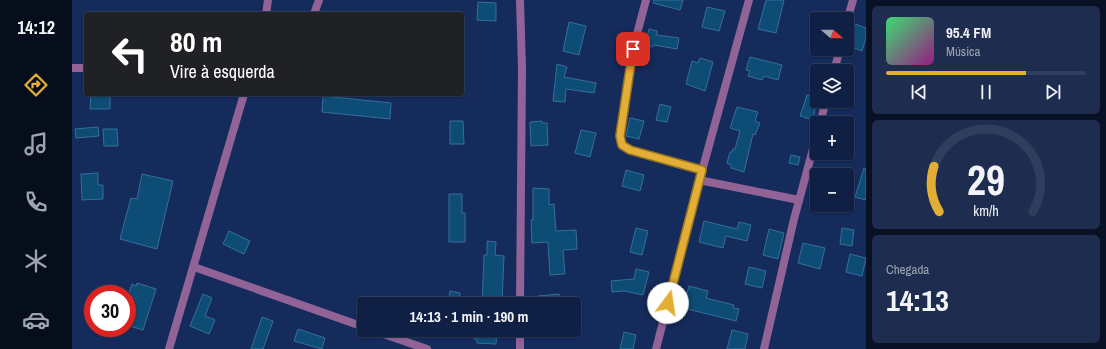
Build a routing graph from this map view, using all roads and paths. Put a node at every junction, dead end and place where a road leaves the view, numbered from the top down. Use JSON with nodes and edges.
{"nodes":[{"id":1,"x":268,"y":0,"type":"edge"},
{"id":2,"x":319,"y":0,"type":"edge"},
{"id":3,"x":520,"y":0,"type":"edge"},
{"id":4,"x":646,"y":0,"type":"edge"},
{"id":5,"x":749,"y":0,"type":"edge"},
{"id":6,"x":853,"y":0,"type":"edge"},
{"id":7,"x":266,"y":12,"type":"edge"},
{"id":8,"x":315,"y":12,"type":"edge"},
{"id":9,"x":850,"y":12,"type":"edge"},
{"id":10,"x":72,"y":68,"type":"edge"},
{"id":11,"x":84,"y":68,"type":"edge"},
{"id":12,"x":243,"y":96,"type":"edge"},
{"id":13,"x":810,"y":160,"type":"edge"},
{"id":14,"x":702,"y":170,"type":"junction"},
{"id":15,"x":699,"y":180,"type":"junction"},
{"id":16,"x":799,"y":200,"type":"junction"},
{"id":17,"x":194,"y":267,"type":"junction"},
{"id":18,"x":520,"y":297,"type":"edge"},
{"id":19,"x":357,"y":325,"type":"edge"},
{"id":20,"x":392,"y":337,"type":"edge"},
{"id":21,"x":520,"y":337,"type":"edge"},
{"id":22,"x":169,"y":349,"type":"edge"},
{"id":23,"x":427,"y":349,"type":"edge"},
{"id":24,"x":520,"y":349,"type":"edge"},
{"id":25,"x":656,"y":349,"type":"edge"},
{"id":26,"x":764,"y":349,"type":"edge"}],
"edges":[{"from":1,"to":7,"type":"street"},
{"from":2,"to":8,"type":"street"},
{"from":3,"to":18,"type":"street"},
{"from":4,"to":14,"type":"street"},
{"from":5,"to":14,"type":"street"},
{"from":6,"to":9,"type":"street"},
{"from":10,"to":11,"type":"street"},
{"from":12,"to":17,"type":"street"},
{"from":13,"to":16,"type":"street"},
{"from":14,"to":15,"type":"street"},
{"from":15,"to":16,"type":"street"},
{"from":15,"to":25,"type":"street"},
{"from":16,"to":26,"type":"street"},
{"from":17,"to":19,"type":"street"},
{"from":17,"to":22,"type":"street"},
{"from":20,"to":23,"type":"street"},
{"from":21,"to":24,"type":"street"}]}
